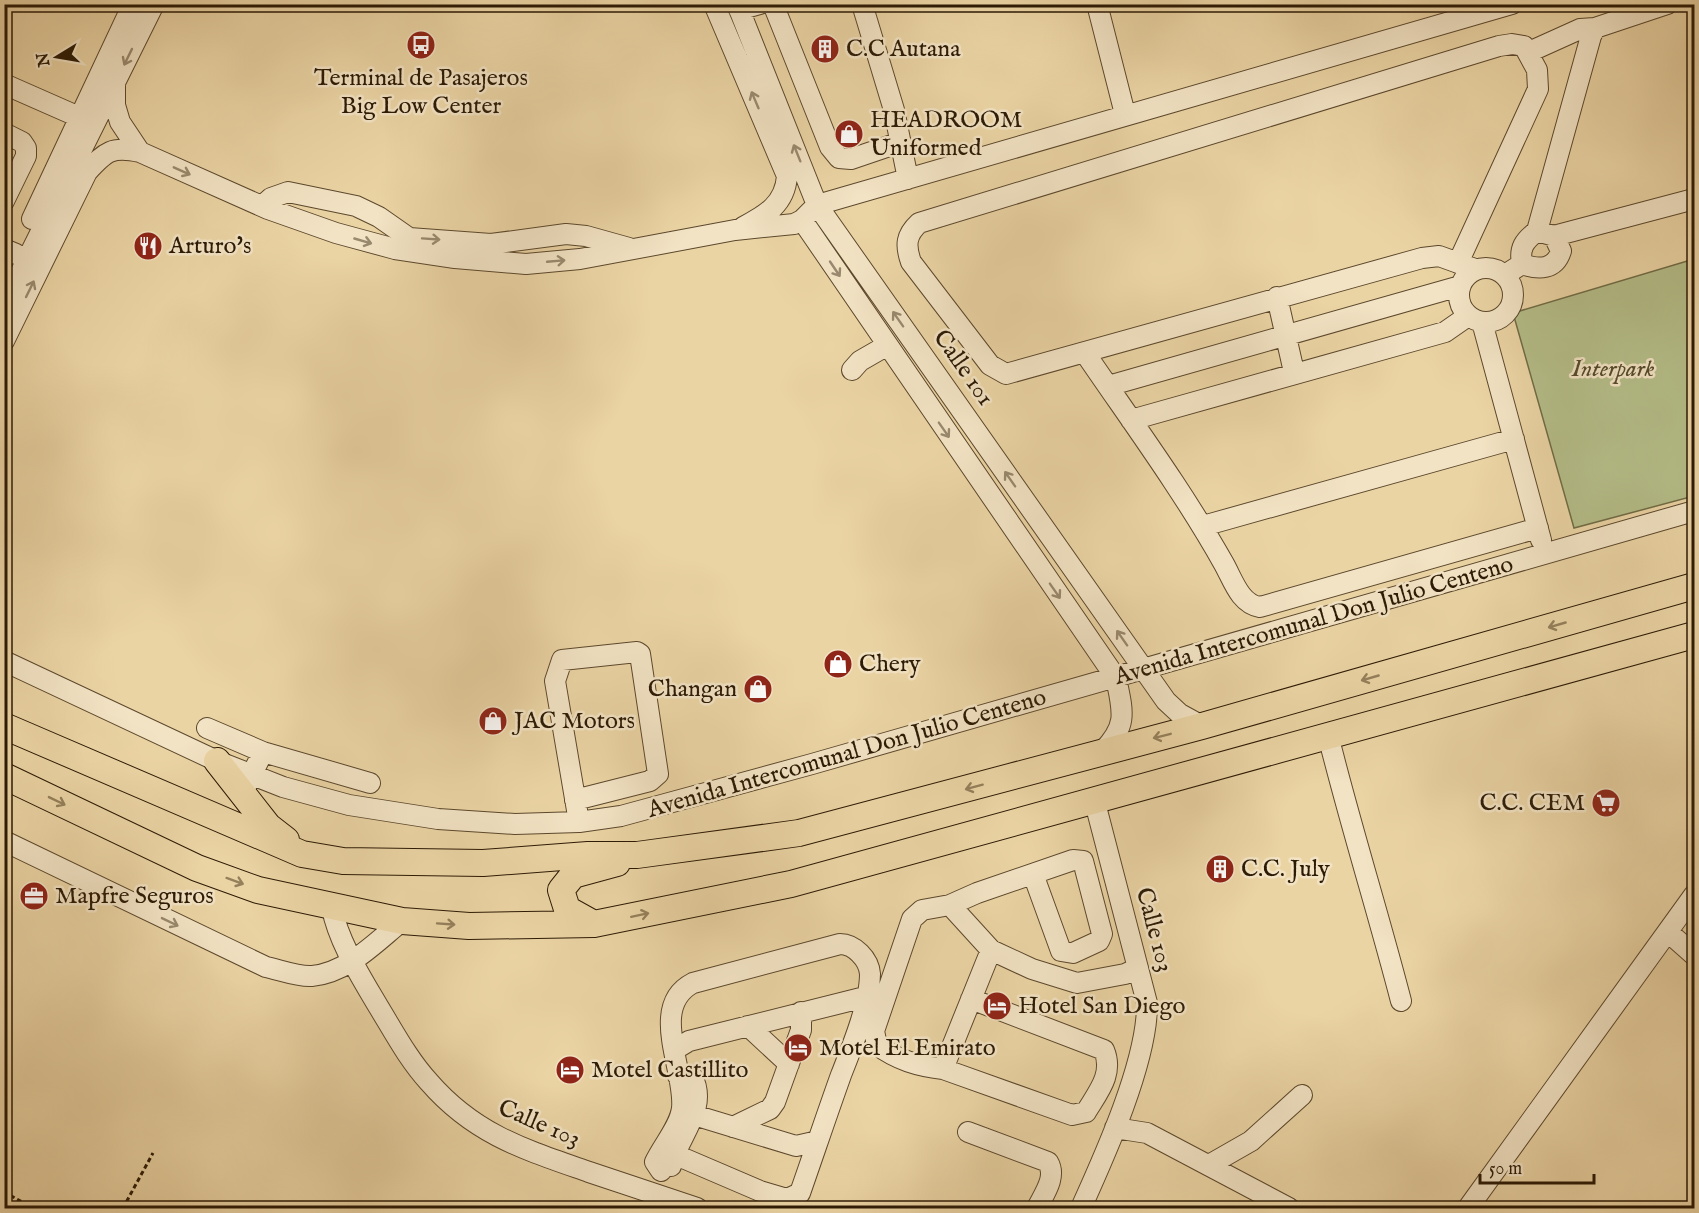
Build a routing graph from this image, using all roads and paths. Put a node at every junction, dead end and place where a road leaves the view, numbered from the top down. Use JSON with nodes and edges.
{"nodes":[{"id":1,"x":134,"y":4,"type":"edge"},
{"id":2,"x":154,"y":4,"type":"edge"},
{"id":3,"x":714,"y":4,"type":"edge"},
{"id":4,"x":760,"y":4,"type":"edge"},
{"id":5,"x":773,"y":4,"type":"edge"},
{"id":6,"x":862,"y":4,"type":"edge"},
{"id":7,"x":1097,"y":4,"type":"edge"},
{"id":8,"x":1512,"y":4,"type":"edge"},
{"id":9,"x":1667,"y":4,"type":"edge"},
{"id":10,"x":738,"y":7,"type":"edge"},
{"id":11,"x":1595,"y":28,"type":"junction"},
{"id":12,"x":1529,"y":52,"type":"junction"},
{"id":13,"x":115,"y":83,"type":"junction"},
{"id":14,"x":4,"y":84,"type":"edge"},
{"id":15,"x":1125,"y":114,"type":"junction"},
{"id":16,"x":79,"y":117,"type":"junction"},
{"id":17,"x":4,"y":133,"type":"edge"},
{"id":18,"x":901,"y":142,"type":"junction"},
{"id":19,"x":140,"y":152,"type":"junction"},
{"id":20,"x":908,"y":178,"type":"junction"},
{"id":21,"x":1695,"y":199,"type":"edge"},
{"id":22,"x":4,"y":201,"type":"edge"},
{"id":23,"x":817,"y":205,"type":"junction"},
{"id":24,"x":262,"y":206,"type":"junction"},
{"id":25,"x":802,"y":220,"type":"junction"},
{"id":26,"x":735,"y":230,"type":"junction"},
{"id":27,"x":1546,"y":233,"type":"junction"},
{"id":28,"x":632,"y":249,"type":"junction"},
{"id":29,"x":10,"y":251,"type":"edge"},
{"id":30,"x":1522,"y":264,"type":"junction"},
{"id":31,"x":1466,"y":266,"type":"junction"},
{"id":32,"x":1504,"y":275,"type":"junction"},
{"id":33,"x":4,"y":277,"type":"edge"},
{"id":34,"x":1460,"y":286,"type":"junction"},
{"id":35,"x":1277,"y":297,"type":"junction"},
{"id":36,"x":4,"y":306,"type":"edge"},
{"id":37,"x":1475,"y":319,"type":"junction"},
{"id":38,"x":1286,"y":335,"type":"junction"},
{"id":39,"x":4,"y":341,"type":"edge"},
{"id":40,"x":886,"y":346,"type":"junction"},
{"id":41,"x":1085,"y":353,"type":"junction"},
{"id":42,"x":852,"y":370,"type":"dead end"},
{"id":43,"x":1294,"y":372,"type":"junction"},
{"id":44,"x":1108,"y":386,"type":"junction"},
{"id":45,"x":1131,"y":420,"type":"junction"},
{"id":46,"x":1514,"y":439,"type":"junction"},
{"id":47,"x":1695,"y":511,"type":"edge"},
{"id":48,"x":1203,"y":526,"type":"junction"},
{"id":49,"x":1538,"y":528,"type":"junction"},
{"id":50,"x":1545,"y":554,"type":"junction"},
{"id":51,"x":1695,"y":586,"type":"edge"},
{"id":52,"x":1695,"y":601,"type":"edge"},
{"id":53,"x":1602,"y":612,"type":"junction"},
{"id":54,"x":1695,"y":635,"type":"edge"},
{"id":55,"x":4,"y":661,"type":"edge"},
{"id":56,"x":1144,"y":670,"type":"junction"},
{"id":57,"x":1116,"y":678,"type":"junction"},
{"id":58,"x":4,"y":726,"type":"edge"},
{"id":59,"x":1202,"y":726,"type":"junction"},
{"id":60,"x":207,"y":728,"type":"dead end"},
{"id":61,"x":1328,"y":735,"type":"junction"},
{"id":62,"x":1103,"y":751,"type":"junction"},
{"id":63,"x":263,"y":752,"type":"junction"},
{"id":64,"x":218,"y":761,"type":"joint"},
{"id":65,"x":4,"y":776,"type":"edge"},
{"id":66,"x":370,"y":783,"type":"dead end"},
{"id":67,"x":247,"y":785,"type":"junction"},
{"id":68,"x":1094,"y":799,"type":"junction"},
{"id":69,"x":575,"y":800,"type":"junction"},
{"id":70,"x":579,"y":822,"type":"junction"},
{"id":71,"x":4,"y":841,"type":"edge"},
{"id":72,"x":302,"y":854,"type":"junction"},
{"id":73,"x":637,"y":855,"type":"junction"},
{"id":74,"x":1033,"y":874,"type":"junction"},
{"id":75,"x":1695,"y":895,"type":"edge"},
{"id":76,"x":950,"y":905,"type":"junction"},
{"id":77,"x":332,"y":908,"type":"junction"},
{"id":78,"x":402,"y":921,"type":"junction"},
{"id":79,"x":594,"y":924,"type":"junction"},
{"id":80,"x":1668,"y":932,"type":"junction"},
{"id":81,"x":990,"y":950,"type":"junction"},
{"id":82,"x":1695,"y":955,"type":"edge"},
{"id":83,"x":353,"y":959,"type":"junction"},
{"id":84,"x":1138,"y":968,"type":"junction"},
{"id":85,"x":865,"y":997,"type":"junction"},
{"id":86,"x":971,"y":999,"type":"junction"},
{"id":87,"x":1401,"y":1002,"type":"dead end"},
{"id":88,"x":801,"y":1012,"type":"junction"},
{"id":89,"x":748,"y":1026,"type":"junction"},
{"id":90,"x":674,"y":1050,"type":"junction"},
{"id":91,"x":789,"y":1064,"type":"junction"},
{"id":92,"x":943,"y":1069,"type":"junction"},
{"id":93,"x":678,"y":1076,"type":"junction"},
{"id":94,"x":1302,"y":1095,"type":"dead end"},
{"id":95,"x":694,"y":1115,"type":"junction"},
{"id":96,"x":733,"y":1127,"type":"junction"},
{"id":97,"x":1115,"y":1128,"type":"junction"},
{"id":98,"x":968,"y":1132,"type":"dead end"},
{"id":99,"x":818,"y":1141,"type":"junction"},
{"id":100,"x":153,"y":1153,"type":"dead end"},
{"id":101,"x":676,"y":1155,"type":"junction"},
{"id":102,"x":1209,"y":1165,"type":"junction"},
{"id":103,"x":4,"y":1192,"type":"edge"},
{"id":104,"x":33,"y":1209,"type":"edge"},
{"id":105,"x":123,"y":1209,"type":"edge"},
{"id":106,"x":697,"y":1209,"type":"edge"},
{"id":107,"x":1036,"y":1209,"type":"edge"},
{"id":108,"x":1081,"y":1209,"type":"edge"},
{"id":109,"x":1289,"y":1209,"type":"edge"},
{"id":110,"x":1468,"y":1209,"type":"edge"}],
"edges":[{"from":1,"to":16,"type":"street"},
{"from":2,"to":13,"type":"street","one_way":true},
{"from":26,"to":3,"type":"street","one_way":true},
{"from":4,"to":10,"type":"street"},
{"from":5,"to":18,"type":"street"},
{"from":6,"to":18,"type":"street"},
{"from":7,"to":15,"type":"street"},
{"from":8,"to":15,"type":"street"},
{"from":9,"to":11,"type":"street"},
{"from":23,"to":10,"type":"street","name":"Calle 101","one_way":true},
{"from":11,"to":12,"type":"street"},
{"from":11,"to":27,"type":"street"},
{"from":12,"to":31,"type":"street"},
{"from":12,"to":41,"type":"street"},
{"from":13,"to":19,"type":"street"},
{"from":13,"to":36,"type":"street"},
{"from":14,"to":16,"type":"street"},
{"from":15,"to":20,"type":"street"},
{"from":16,"to":29,"type":"street"},
{"from":17,"to":22,"type":"street"},
{"from":18,"to":20,"type":"street"},
{"from":19,"to":24,"type":"street","one_way":true},
{"from":39,"to":19,"type":"street","one_way":true},
{"from":20,"to":23,"type":"street"},
{"from":21,"to":27,"type":"street"},
{"from":23,"to":25,"type":"street"},
{"from":56,"to":23,"type":"street","name":"Calle 101","one_way":true},
{"from":24,"to":28,"type":"street","one_way":true},
{"from":24,"to":28,"type":"street","one_way":true},
{"from":25,"to":26,"type":"street"},
{"from":25,"to":40,"type":"street","one_way":true},
{"from":26,"to":28,"type":"street"},
{"from":27,"to":30,"type":"street"},
{"from":27,"to":30,"type":"street"},
{"from":29,"to":33,"type":"street"},
{"from":30,"to":32,"type":"street"},
{"from":31,"to":32,"type":"street"},
{"from":31,"to":34,"type":"street"},
{"from":31,"to":35,"type":"street"},
{"from":32,"to":37,"type":"street"},
{"from":34,"to":37,"type":"street"},
{"from":34,"to":38,"type":"street"},
{"from":35,"to":38,"type":"street"},
{"from":35,"to":41,"type":"street"},
{"from":37,"to":43,"type":"street"},
{"from":37,"to":46,"type":"street"},
{"from":38,"to":43,"type":"street"},
{"from":38,"to":44,"type":"street"},
{"from":40,"to":42,"type":"street"},
{"from":40,"to":57,"type":"street","one_way":true},
{"from":41,"to":44,"type":"street"},
{"from":43,"to":45,"type":"street"},
{"from":44,"to":45,"type":"street"},
{"from":45,"to":48,"type":"street"},
{"from":46,"to":48,"type":"street"},
{"from":46,"to":49,"type":"street"},
{"from":47,"to":50,"type":"street","name":"Avenida Intercomunal Don Julio Centeno"},
{"from":48,"to":49,"type":"street"},
{"from":49,"to":50,"type":"street"},
{"from":50,"to":56,"type":"street","name":"Avenida Intercomunal Don Julio Centeno"},
{"from":51,"to":53,"type":"main road","name":"Avenida Intercomunal Don Julio Centeno"},
{"from":52,"to":53,"type":"main road"},
{"from":53,"to":59,"type":"main road","name":"Avenida Intercomunal Don Julio Centeno","one_way":true},
{"from":54,"to":61,"type":"main road"},
{"from":55,"to":64,"type":"street"},
{"from":56,"to":57,"type":"street","name":"Avenida Intercomunal Don Julio Centeno"},
{"from":56,"to":59,"type":"street","name":"Calle 101"},
{"from":57,"to":62,"type":"street"},
{"from":57,"to":70,"type":"street","name":"Avenida Intercomunal Don Julio Centeno"},
{"from":58,"to":72,"type":"main road","name":"Avenida Intercomunal Don Julio Centeno"},
{"from":59,"to":62,"type":"main road","name":"Avenida Intercomunal Don Julio Centeno","one_way":true},
{"from":60,"to":63,"type":"street"},
{"from":61,"to":68,"type":"main road"},
{"from":61,"to":87,"type":"street"},
{"from":62,"to":73,"type":"main road","name":"Avenida Intercomunal Don Julio Centeno","one_way":true},
{"from":63,"to":66,"type":"street"},
{"from":63,"to":67,"type":"street"},
{"from":64,"to":67,"type":"main road"},
{"from":65,"to":77,"type":"main road","one_way":true},
{"from":67,"to":70,"type":"street","name":"Avenida Intercomunal Don Julio Centeno"},
{"from":67,"to":72,"type":"main road"},
{"from":79,"to":68,"type":"main road","one_way":true},
{"from":68,"to":84,"type":"street","name":"Calle 103"},
{"from":69,"to":69,"type":"street"},
{"from":69,"to":70,"type":"street"},
{"from":71,"to":83,"type":"street","one_way":true},
{"from":72,"to":73,"type":"main road","name":"Avenida Intercomunal Don Julio Centeno"},
{"from":73,"to":79,"type":"main road"},
{"from":74,"to":74,"type":"street"},
{"from":74,"to":76,"type":"street"},
{"from":75,"to":80,"type":"street"},
{"from":76,"to":81,"type":"street"},
{"from":76,"to":92,"type":"street"},
{"from":77,"to":78,"type":"main road"},
{"from":77,"to":83,"type":"street","name":"Calle 103"},
{"from":78,"to":79,"type":"main road","one_way":true},
{"from":78,"to":83,"type":"street"},
{"from":80,"to":82,"type":"street"},
{"from":80,"to":110,"type":"street"},
{"from":81,"to":84,"type":"street"},
{"from":81,"to":86,"type":"street"},
{"from":83,"to":106,"type":"street","name":"Calle 103"},
{"from":84,"to":97,"type":"street","name":"Calle 103"},
{"from":85,"to":88,"type":"street"},
{"from":85,"to":90,"type":"street"},
{"from":85,"to":99,"type":"street"},
{"from":86,"to":92,"type":"street"},
{"from":86,"to":92,"type":"street"},
{"from":88,"to":89,"type":"street"},
{"from":88,"to":91,"type":"street"},
{"from":89,"to":90,"type":"street"},
{"from":89,"to":91,"type":"street"},
{"from":90,"to":93,"type":"street"},
{"from":91,"to":96,"type":"street"},
{"from":93,"to":95,"type":"street"},
{"from":93,"to":101,"type":"street"},
{"from":94,"to":102,"type":"street"},
{"from":95,"to":96,"type":"street"},
{"from":95,"to":101,"type":"street"},
{"from":96,"to":99,"type":"street"},
{"from":97,"to":102,"type":"street"},
{"from":97,"to":108,"type":"street","name":"Calle 103"},
{"from":98,"to":107,"type":"street"},
{"from":99,"to":101,"type":"street"},
{"from":100,"to":105,"type":"path"},
{"from":102,"to":109,"type":"street"},
{"from":103,"to":104,"type":"path"}]}
